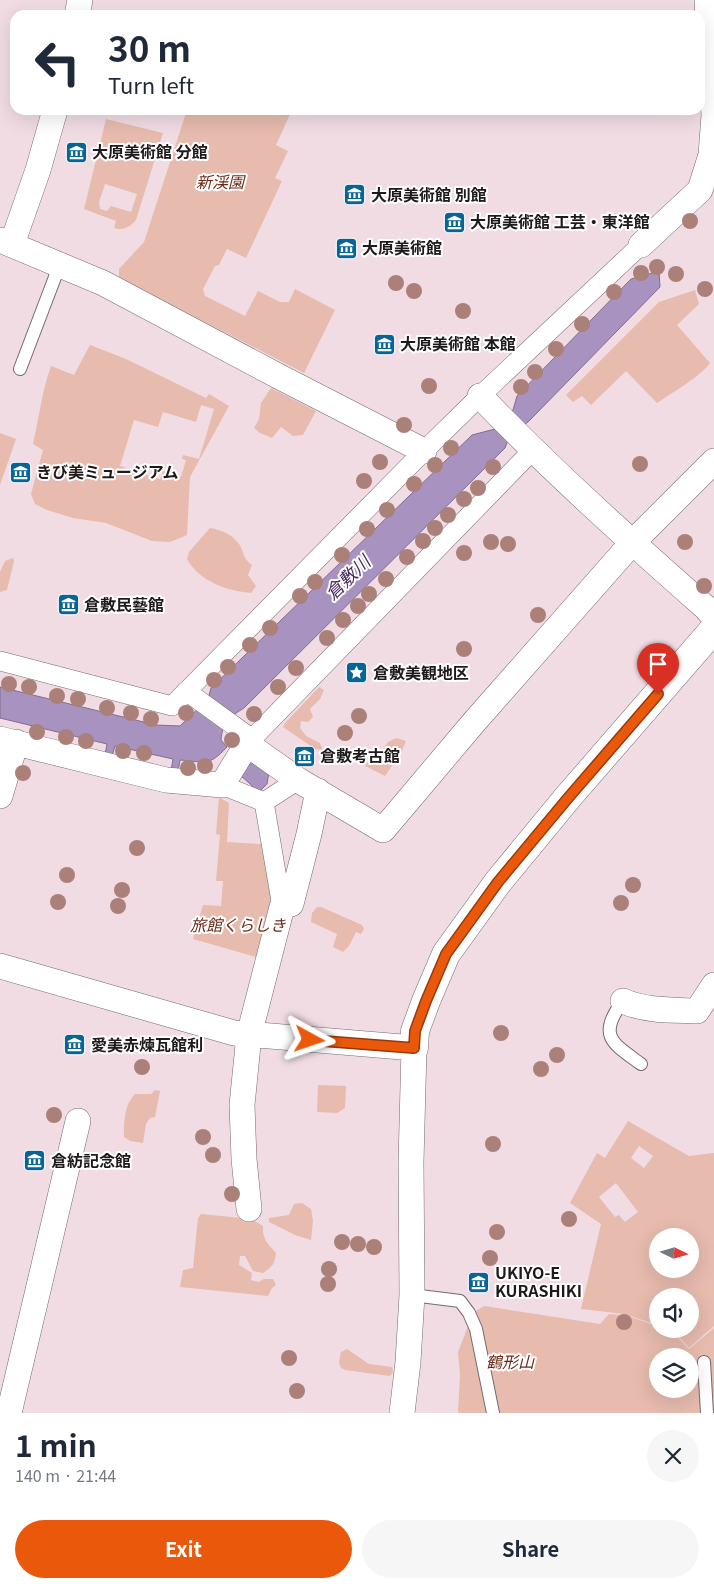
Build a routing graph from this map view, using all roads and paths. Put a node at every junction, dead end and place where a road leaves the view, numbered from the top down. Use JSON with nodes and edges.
{"nodes":[{"id":1,"x":707,"y":0,"type":"edge"},
{"id":2,"x":54,"y":115,"type":"edge"},
{"id":3,"x":6,"y":242,"type":"edge"},
{"id":4,"x":641,"y":245,"type":"joint"},
{"id":5,"x":60,"y":264,"type":"junction"},
{"id":6,"x":20,"y":369,"type":"dead end"},
{"id":7,"x":486,"y":402,"type":"junction"},
{"id":8,"x":529,"y":446,"type":"junction"},
{"id":9,"x":424,"y":451,"type":"junction"},
{"id":10,"x":714,"y":461,"type":"edge"},
{"id":11,"x":632,"y":542,"type":"junction"},
{"id":12,"x":714,"y":617,"type":"edge"},
{"id":13,"x":714,"y":629,"type":"edge"},
{"id":14,"x":0,"y":661,"type":"edge"},
{"id":15,"x":191,"y":695,"type":"junction"},
{"id":16,"x":244,"y":736,"type":"junction"},
{"id":17,"x":8,"y":740,"type":"edge"},
{"id":18,"x":308,"y":785,"type":"junction"},
{"id":19,"x":222,"y":786,"type":"junction"},
{"id":20,"x":0,"y":796,"type":"edge"},
{"id":21,"x":264,"y":802,"type":"junction"},
{"id":22,"x":282,"y":908,"type":"junction"},
{"id":23,"x":0,"y":966,"type":"edge"},
{"id":24,"x":714,"y":985,"type":"edge"},
{"id":25,"x":623,"y":1001,"type":"joint"},
{"id":26,"x":705,"y":1009,"type":"edge"},
{"id":27,"x":249,"y":1035,"type":"junction"},
{"id":28,"x":414,"y":1048,"type":"junction"},
{"id":29,"x":641,"y":1064,"type":"dead end"},
{"id":30,"x":78,"y":1121,"type":"dead end"},
{"id":31,"x":249,"y":1209,"type":"dead end"},
{"id":32,"x":412,"y":1296,"type":"junction"},
{"id":33,"x":704,"y":1362,"type":"dead end"},
{"id":34,"x":9,"y":1413,"type":"edge"},
{"id":35,"x":402,"y":1413,"type":"edge"},
{"id":36,"x":493,"y":1413,"type":"edge"},
{"id":37,"x":707,"y":1413,"type":"edge"}],
"edges":[{"from":1,"to":4,"type":"street"},
{"from":2,"to":3,"type":"street"},
{"from":3,"to":5,"type":"street"},
{"from":4,"to":7,"type":"street"},
{"from":5,"to":6,"type":"lane"},
{"from":5,"to":9,"type":"street"},
{"from":7,"to":8,"type":"street"},
{"from":7,"to":9,"type":"street"},
{"from":8,"to":11,"type":"street"},
{"from":8,"to":16,"type":"street"},
{"from":9,"to":15,"type":"street"},
{"from":10,"to":11,"type":"street"},
{"from":11,"to":12,"type":"street"},
{"from":11,"to":18,"type":"street"},
{"from":13,"to":28,"type":"street"},
{"from":14,"to":15,"type":"street"},
{"from":15,"to":16,"type":"street"},
{"from":16,"to":18,"type":"street"},
{"from":16,"to":19,"type":"street"},
{"from":17,"to":19,"type":"street"},
{"from":17,"to":20,"type":"street"},
{"from":18,"to":21,"type":"street"},
{"from":18,"to":22,"type":"street"},
{"from":19,"to":21,"type":"street"},
{"from":21,"to":22,"type":"street"},
{"from":22,"to":27,"type":"street"},
{"from":23,"to":27,"type":"street"},
{"from":24,"to":26,"type":"street"},
{"from":25,"to":26,"type":"street"},
{"from":25,"to":29,"type":"lane"},
{"from":27,"to":28,"type":"street"},
{"from":27,"to":31,"type":"street"},
{"from":28,"to":32,"type":"street"},
{"from":30,"to":34,"type":"street"},
{"from":32,"to":35,"type":"street"},
{"from":32,"to":36,"type":"lane"},
{"from":33,"to":37,"type":"lane"}]}
